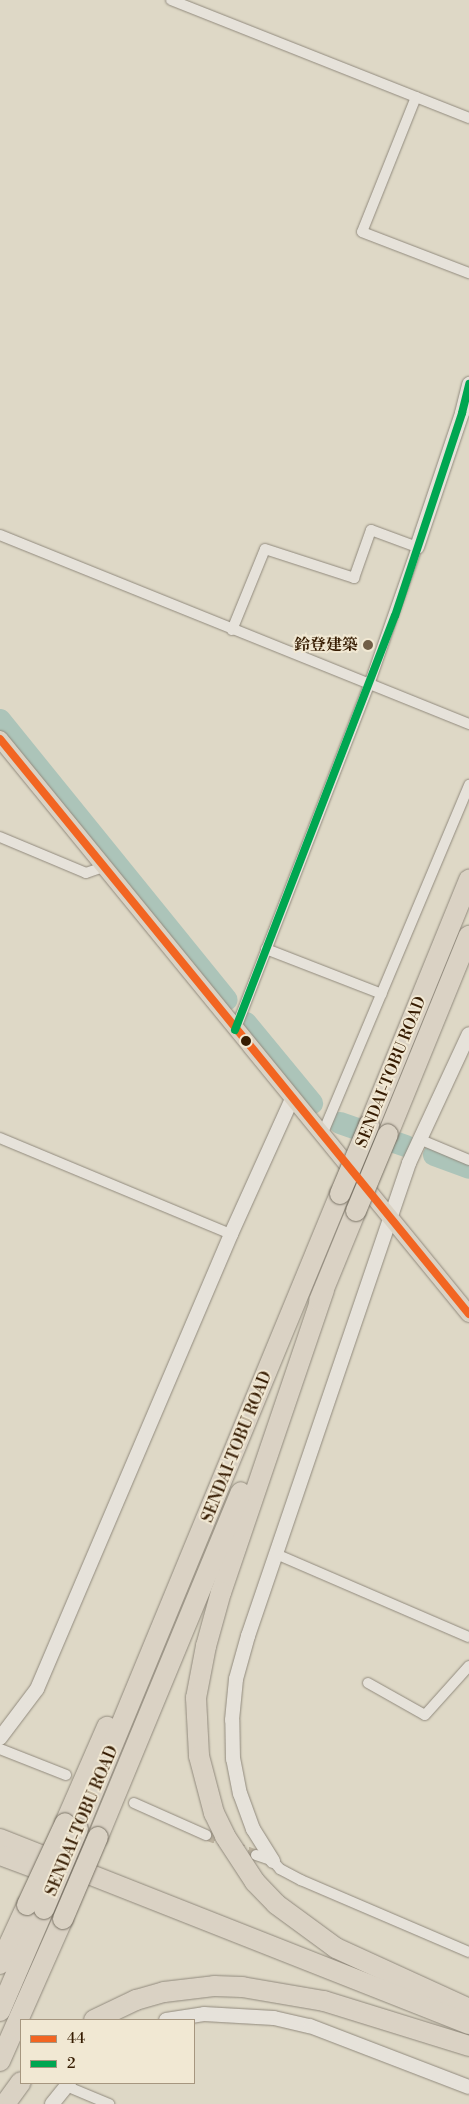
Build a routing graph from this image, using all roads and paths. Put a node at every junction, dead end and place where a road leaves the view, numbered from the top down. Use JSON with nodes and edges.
{"nodes":[{"id":1,"x":171,"y":0,"type":"edge"},
{"id":2,"x":416,"y":97,"type":"junction"},
{"id":3,"x":469,"y":118,"type":"edge"},
{"id":4,"x":469,"y":274,"type":"edge"},
{"id":5,"x":469,"y":384,"type":"edge"},
{"id":6,"x":0,"y":535,"type":"edge"},
{"id":7,"x":417,"y":547,"type":"junction"},
{"id":8,"x":232,"y":630,"type":"junction"},
{"id":9,"x":369,"y":685,"type":"junction"},
{"id":10,"x":469,"y":724,"type":"edge"},
{"id":11,"x":0,"y":739,"type":"edge"},
{"id":12,"x":469,"y":785,"type":"edge"},
{"id":13,"x":0,"y":837,"type":"edge"},
{"id":14,"x":104,"y":867,"type":"junction"},
{"id":15,"x":469,"y":880,"type":"edge"},
{"id":16,"x":469,"y":936,"type":"edge"},
{"id":17,"x":266,"y":949,"type":"junction"},
{"id":18,"x":382,"y":994,"type":"junction"},
{"id":19,"x":235,"y":1030,"type":"junction"},
{"id":20,"x":469,"y":1034,"type":"edge"},
{"id":21,"x":292,"y":1098,"type":"junction"},
{"id":22,"x":322,"y":1135,"type":"junction"},
{"id":23,"x":0,"y":1138,"type":"edge"},
{"id":24,"x":419,"y":1139,"type":"junction"},
{"id":25,"x":469,"y":1160,"type":"edge"},
{"id":26,"x":391,"y":1219,"type":"junction"},
{"id":27,"x":231,"y":1234,"type":"junction"},
{"id":28,"x":324,"y":1290,"type":"junction"},
{"id":29,"x":469,"y":1314,"type":"edge"},
{"id":30,"x":276,"y":1554,"type":"junction"},
{"id":31,"x":469,"y":1637,"type":"edge"},
{"id":32,"x":469,"y":1666,"type":"edge"},
{"id":33,"x":368,"y":1683,"type":"dead end"},
{"id":34,"x":0,"y":1738,"type":"edge"},
{"id":35,"x":0,"y":1749,"type":"edge"},
{"id":36,"x":66,"y":1775,"type":"dead end"},
{"id":37,"x":134,"y":1804,"type":"dead end"},
{"id":38,"x":206,"y":1835,"type":"tunnel mouth"},
{"id":39,"x":0,"y":1839,"type":"edge"},
{"id":40,"x":0,"y":1855,"type":"edge"},
{"id":41,"x":256,"y":1855,"type":"tunnel mouth"},
{"id":42,"x":273,"y":1861,"type":"junction"},
{"id":43,"x":36,"y":1907,"type":"junction"},
{"id":44,"x":469,"y":1952,"type":"edge"},
{"id":45,"x":0,"y":1964,"type":"edge"},
{"id":46,"x":469,"y":2008,"type":"edge"},
{"id":47,"x":0,"y":2011,"type":"edge"},
{"id":48,"x":96,"y":2019,"type":"edge"},
{"id":49,"x":172,"y":2019,"type":"edge"},
{"id":50,"x":469,"y":2024,"type":"edge"},
{"id":51,"x":469,"y":2036,"type":"edge"},
{"id":52,"x":469,"y":2046,"type":"edge"},
{"id":53,"x":0,"y":2061,"type":"edge"},
{"id":54,"x":20,"y":2083,"type":"edge"},
{"id":55,"x":68,"y":2084,"type":"edge"},
{"id":56,"x":469,"y":2087,"type":"edge"},
{"id":57,"x":5,"y":2104,"type":"edge"},
{"id":58,"x":52,"y":2104,"type":"edge"},
{"id":59,"x":109,"y":2104,"type":"edge"}],
"edges":[{"from":1,"to":2,"type":"street"},
{"from":2,"to":3,"type":"street"},
{"from":2,"to":4,"type":"street"},
{"from":5,"to":7,"type":"street"},
{"from":6,"to":8,"type":"street"},
{"from":7,"to":8,"type":"street"},
{"from":7,"to":9,"type":"street"},
{"from":8,"to":9,"type":"street"},
{"from":9,"to":10,"type":"street"},
{"from":9,"to":17,"type":"street"},
{"from":11,"to":14,"type":"main road"},
{"from":12,"to":18,"type":"street"},
{"from":13,"to":14,"type":"street"},
{"from":14,"to":19,"type":"main road"},
{"from":15,"to":43,"type":"highway","name":"SENDAI-TOBU ROAD","bridge":true},
{"from":16,"to":28,"type":"highway","name":"SENDAI-TOBU ROAD","bridge":true},
{"from":17,"to":18,"type":"street"},
{"from":17,"to":19,"type":"street"},
{"from":18,"to":22,"type":"street"},
{"from":19,"to":21,"type":"main road"},
{"from":20,"to":24,"type":"street"},
{"from":21,"to":22,"type":"main road"},
{"from":21,"to":27,"type":"street"},
{"from":22,"to":26,"type":"main road"},
{"from":23,"to":27,"type":"street"},
{"from":24,"to":25,"type":"street"},
{"from":24,"to":26,"type":"street"},
{"from":26,"to":29,"type":"main road"},
{"from":26,"to":30,"type":"street"},
{"from":27,"to":34,"type":"street"},
{"from":28,"to":46,"type":"highway"},
{"from":28,"to":53,"type":"highway","name":"SENDAI-TOBU ROAD","bridge":true},
{"from":30,"to":31,"type":"street"},
{"from":30,"to":42,"type":"street"},
{"from":32,"to":33,"type":"street"},
{"from":35,"to":36,"type":"street"},
{"from":37,"to":38,"type":"street"},
{"from":39,"to":50,"type":"highway"},
{"from":40,"to":51,"type":"highway"},
{"from":41,"to":42,"type":"street"},
{"from":42,"to":44,"type":"street"},
{"from":43,"to":45,"type":"highway"},
{"from":43,"to":47,"type":"highway","name":"SENDAI-TOBU ROAD"},
{"from":48,"to":52,"type":"highway"},
{"from":49,"to":56,"type":"street"},
{"from":54,"to":57,"type":"highway"},
{"from":55,"to":58,"type":"street"},
{"from":55,"to":59,"type":"street"}]}
